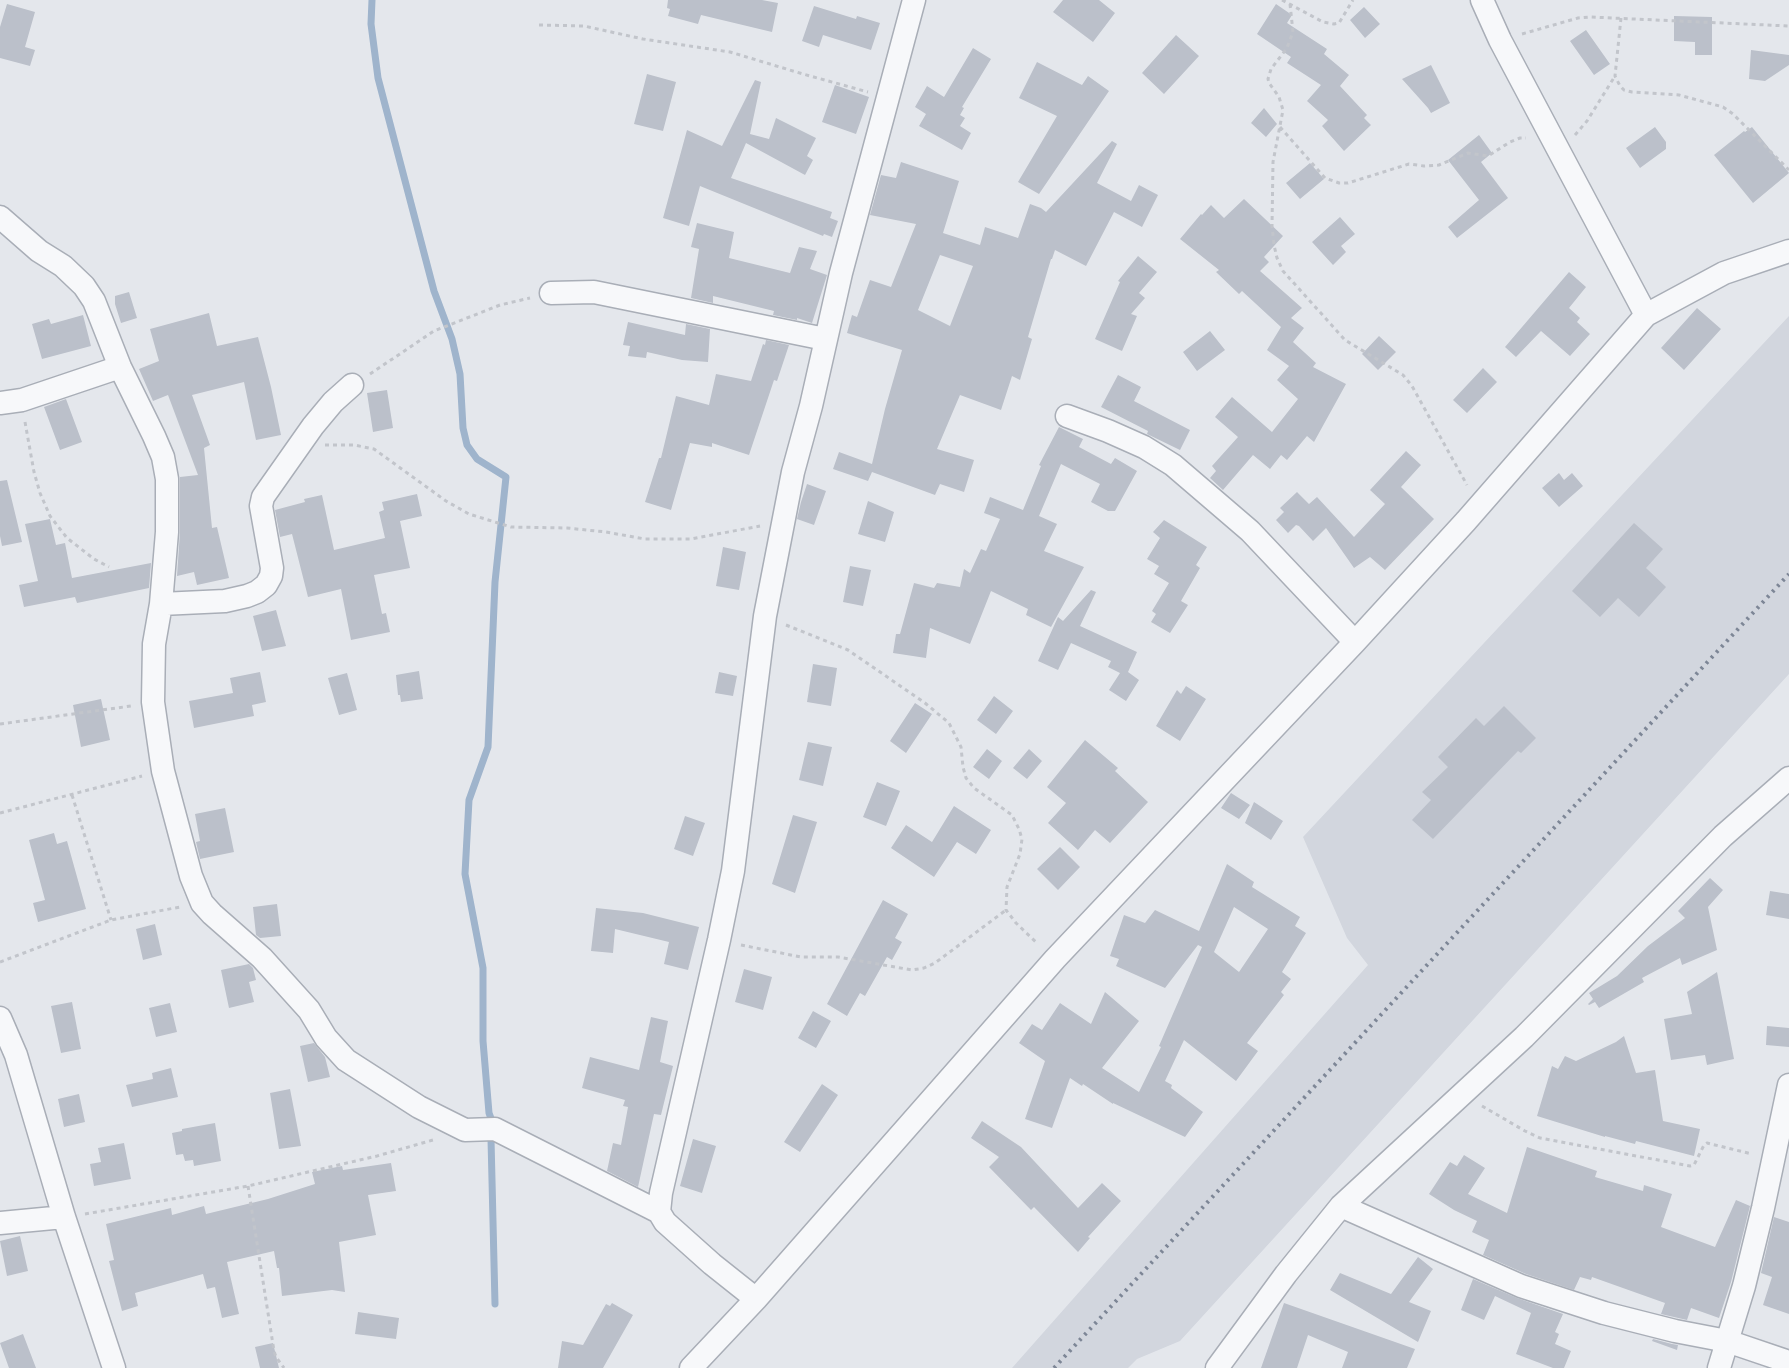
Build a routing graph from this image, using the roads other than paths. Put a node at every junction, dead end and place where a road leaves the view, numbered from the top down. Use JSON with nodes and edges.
{"nodes":[{"id":1,"x":914,"y":0,"type":"edge"},
{"id":2,"x":1482,"y":0,"type":"edge"},
{"id":3,"x":0,"y":217,"type":"edge"},
{"id":4,"x":1789,"y":251,"type":"edge"},
{"id":5,"x":551,"y":293,"type":"road end"},
{"id":6,"x":1646,"y":315,"type":"junction"},
{"id":7,"x":825,"y":339,"type":"junction"},
{"id":8,"x":120,"y":367,"type":"junction"},
{"id":9,"x":352,"y":385,"type":"road end"},
{"id":10,"x":11,"y":401,"type":"edge"},
{"id":11,"x":1067,"y":416,"type":"dead end"},
{"id":12,"x":161,"y":604,"type":"junction"},
{"id":13,"x":1355,"y":642,"type":"junction"},
{"id":14,"x":1789,"y":778,"type":"edge"},
{"id":15,"x":0,"y":1018,"type":"edge"},
{"id":16,"x":1789,"y":1085,"type":"edge"},
{"id":17,"x":1341,"y":1206,"type":"junction"},
{"id":18,"x":659,"y":1212,"type":"junction"},
{"id":19,"x":64,"y":1217,"type":"junction"},
{"id":20,"x":0,"y":1223,"type":"edge"},
{"id":21,"x":756,"y":1299,"type":"junction"},
{"id":22,"x":1727,"y":1341,"type":"junction"},
{"id":23,"x":1789,"y":1362,"type":"edge"},
{"id":24,"x":114,"y":1368,"type":"edge"},
{"id":25,"x":691,"y":1368,"type":"edge"},
{"id":26,"x":1218,"y":1368,"type":"edge"},
{"id":27,"x":1719,"y":1368,"type":"edge"}],
"edges":[{"from":1,"to":7,"type":"street"},
{"from":2,"to":6,"type":"street"},
{"from":3,"to":8,"type":"street"},
{"from":4,"to":6,"type":"street"},
{"from":5,"to":7,"type":"street"},
{"from":6,"to":13,"type":"street"},
{"from":7,"to":18,"type":"street"},
{"from":8,"to":10,"type":"street"},
{"from":8,"to":12,"type":"street"},
{"from":9,"to":12,"type":"street"},
{"from":11,"to":13,"type":"street"},
{"from":12,"to":18,"type":"street"},
{"from":13,"to":21,"type":"street"},
{"from":14,"to":17,"type":"street"},
{"from":15,"to":19,"type":"street"},
{"from":16,"to":22,"type":"street"},
{"from":17,"to":22,"type":"street"},
{"from":17,"to":26,"type":"street"},
{"from":18,"to":21,"type":"street"},
{"from":19,"to":20,"type":"street"},
{"from":19,"to":24,"type":"street"},
{"from":21,"to":25,"type":"street"},
{"from":22,"to":23,"type":"street"},
{"from":22,"to":27,"type":"street"}]}
